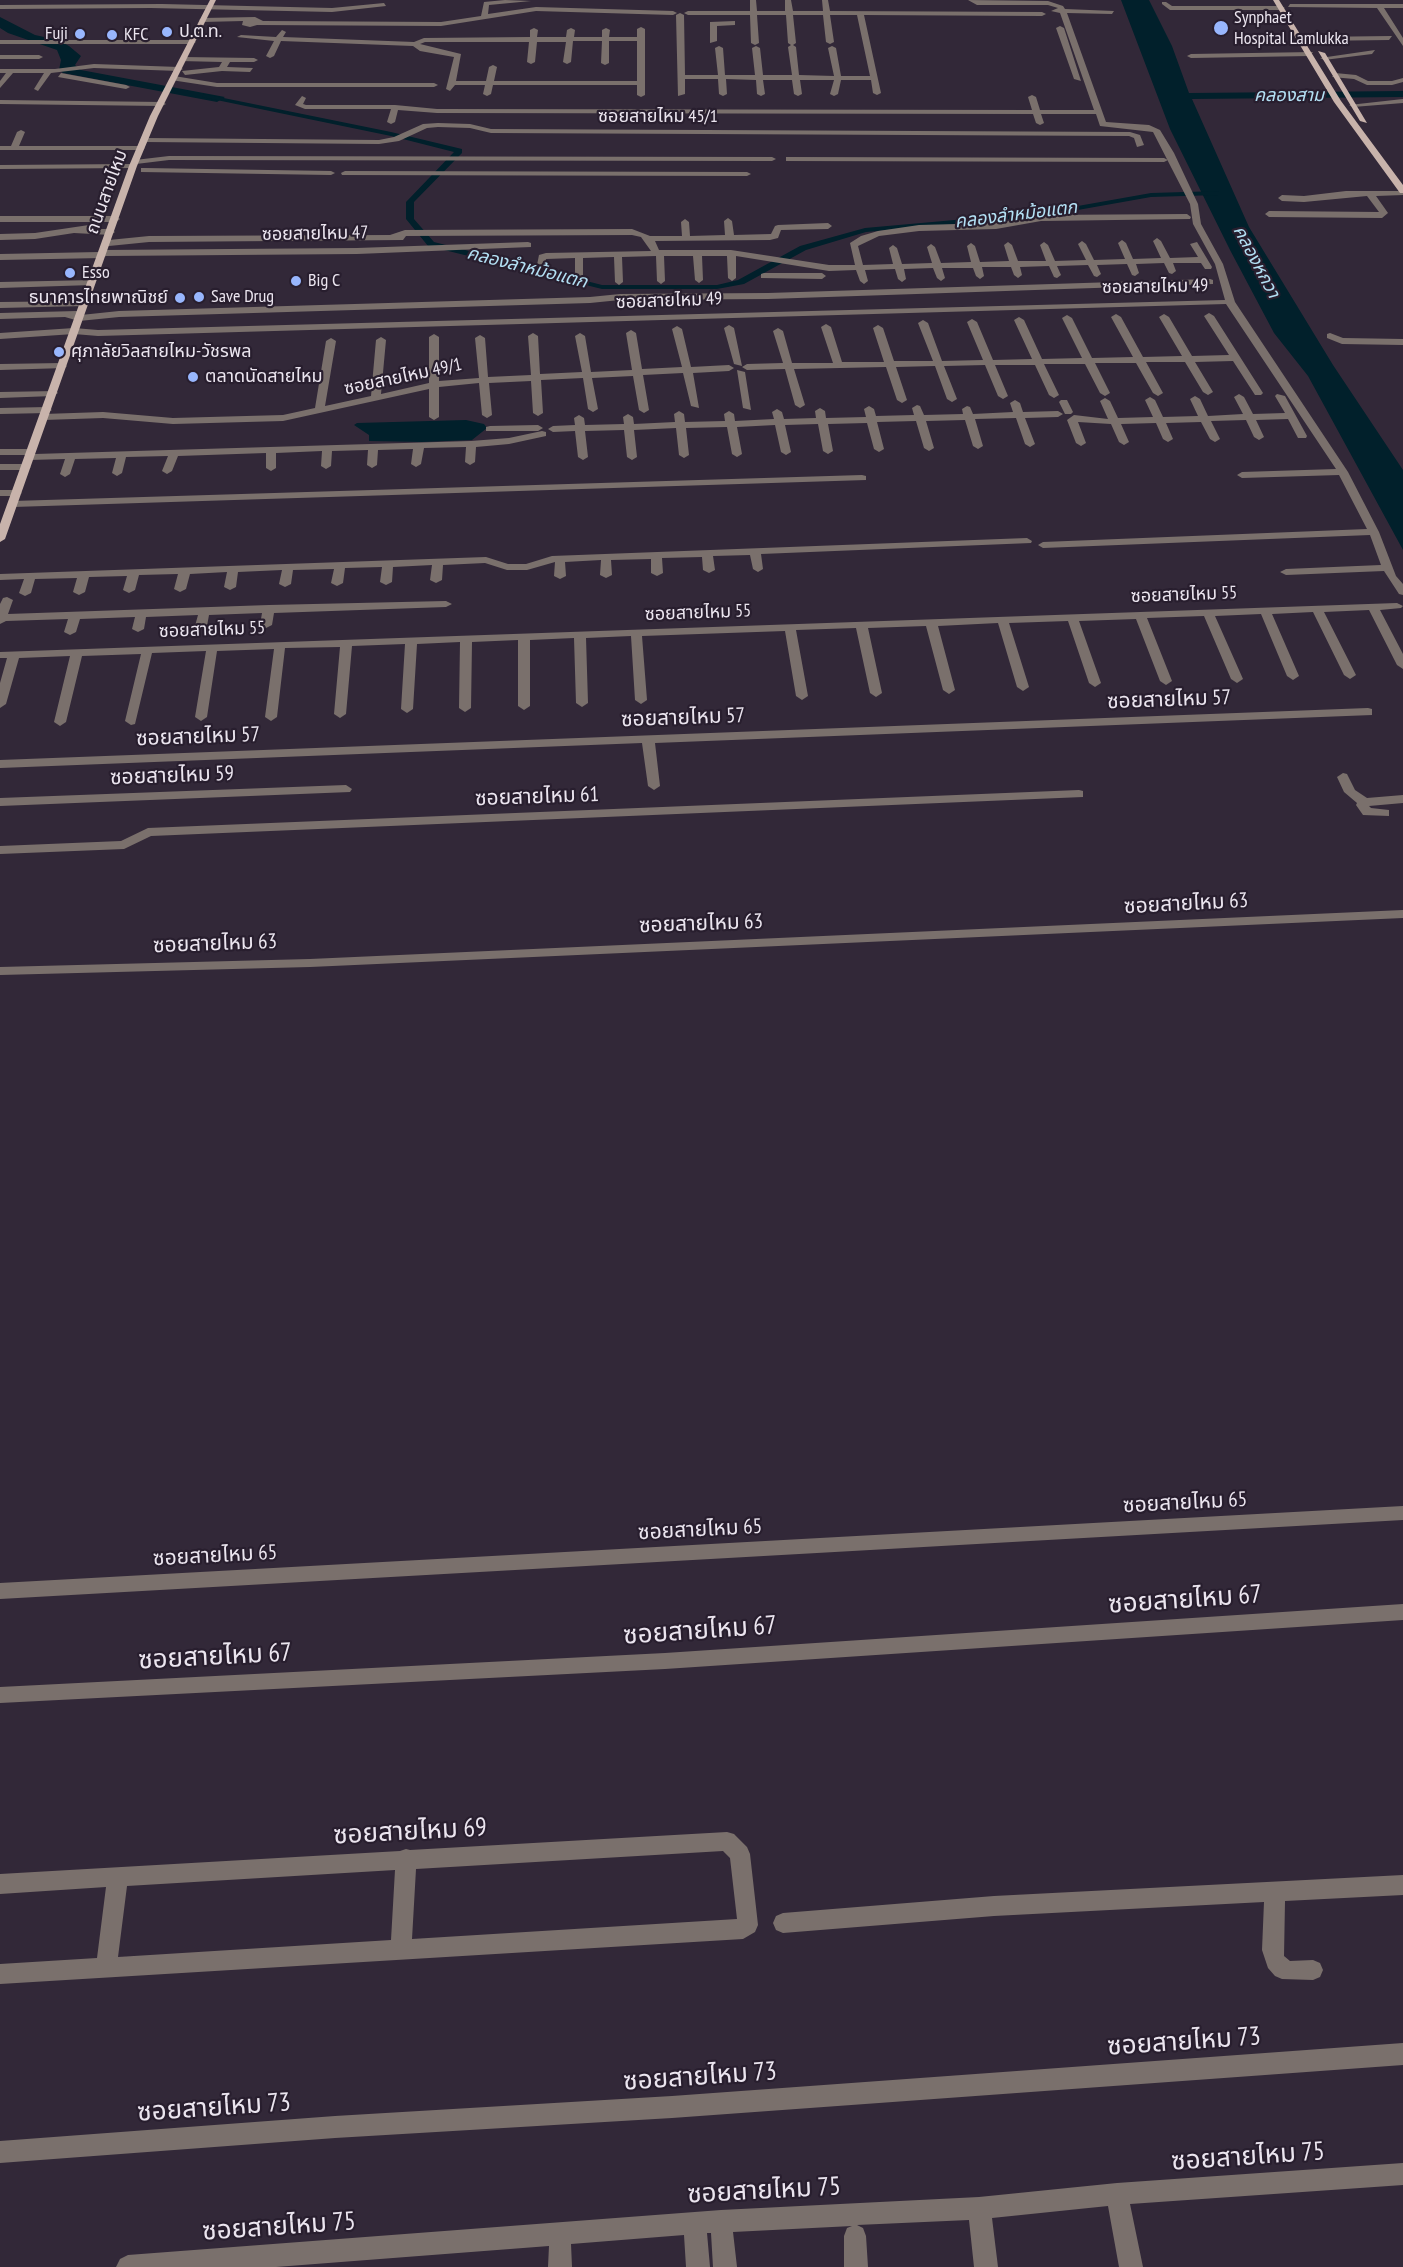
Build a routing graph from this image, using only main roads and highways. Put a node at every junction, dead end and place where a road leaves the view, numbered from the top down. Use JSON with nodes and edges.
{"nodes":[{"id":1,"x":1276,"y":0,"type":"edge"},
{"id":2,"x":1288,"y":3,"type":"edge"},
{"id":3,"x":211,"y":5,"type":"edge"},
{"id":4,"x":1297,"y":15,"type":"dead end"},
{"id":5,"x":1310,"y":36,"type":"road end"},
{"id":6,"x":1403,"y":174,"type":"edge"},
{"id":7,"x":1403,"y":192,"type":"edge"},
{"id":8,"x":0,"y":538,"type":"edge"}],
"edges":[{"from":1,"to":7,"type":"main road"},
{"from":2,"to":4,"type":"main road"},
{"from":3,"to":8,"type":"main road","name":"ถนนสายไหม"},
{"from":5,"to":6,"type":"main road"}]}
